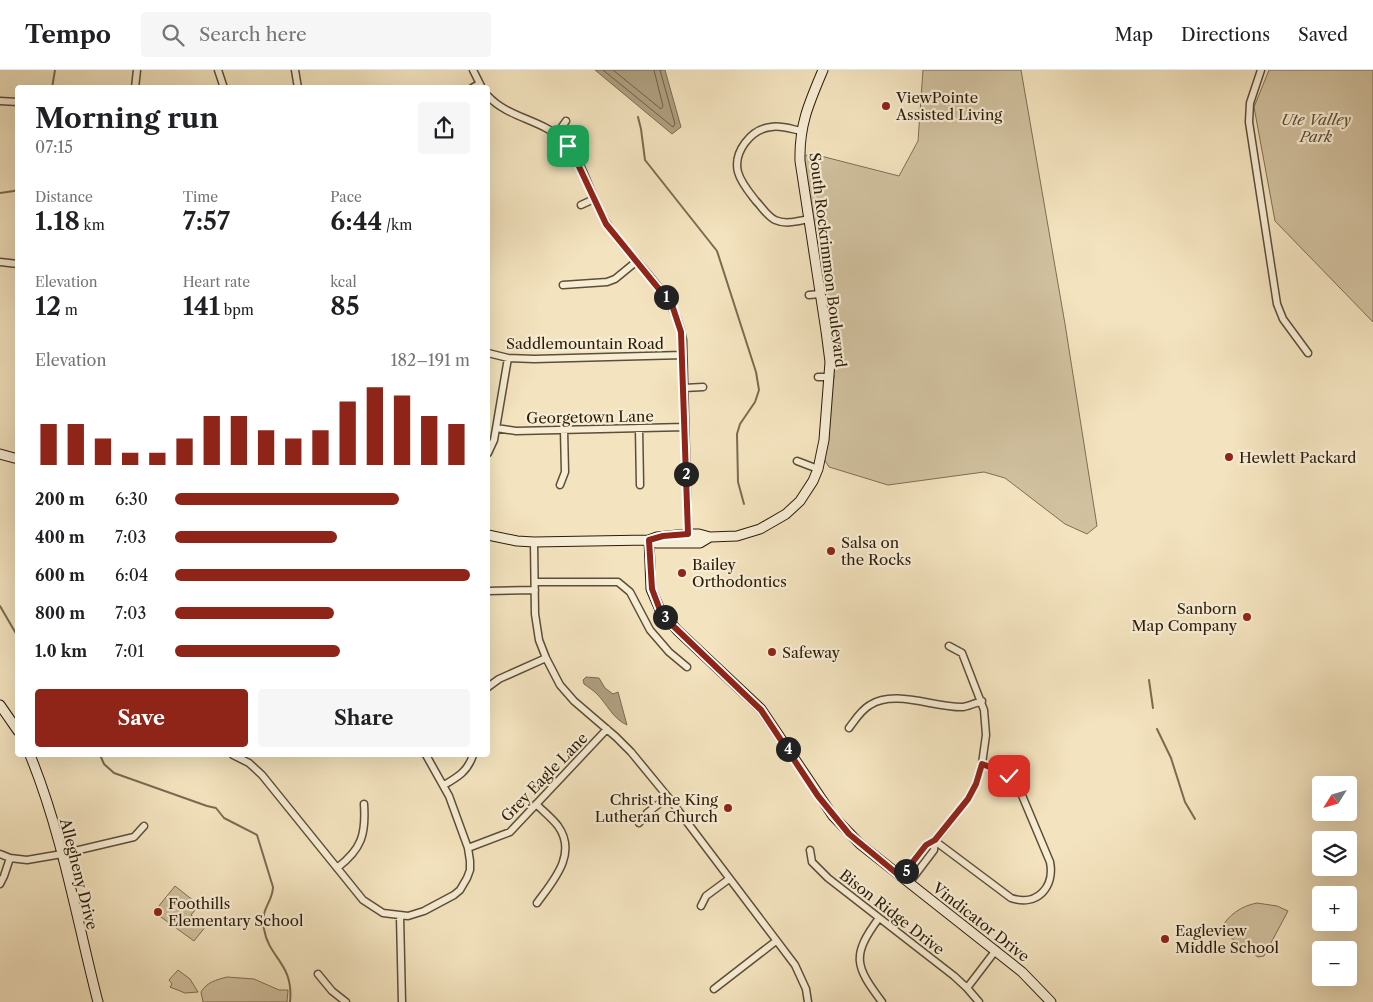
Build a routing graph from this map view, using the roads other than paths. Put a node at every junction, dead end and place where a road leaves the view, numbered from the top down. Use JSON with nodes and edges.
{"nodes":[{"id":1,"x":137,"y":70,"type":"edge"},
{"id":2,"x":218,"y":70,"type":"edge"},
{"id":3,"x":295,"y":70,"type":"edge"},
{"id":4,"x":473,"y":70,"type":"edge"},
{"id":5,"x":823,"y":70,"type":"edge"},
{"id":6,"x":1261,"y":70,"type":"edge"},
{"id":7,"x":135,"y":85,"type":"edge"},
{"id":8,"x":223,"y":85,"type":"edge"},
{"id":9,"x":298,"y":85,"type":"edge"},
{"id":10,"x":480,"y":85,"type":"edge"},
{"id":11,"x":490,"y":98,"type":"edge"},
{"id":12,"x":0,"y":100,"type":"edge"},
{"id":13,"x":15,"y":102,"type":"edge"},
{"id":14,"x":566,"y":121,"type":"dead end"},
{"id":15,"x":801,"y":131,"type":"junction"},
{"id":16,"x":556,"y":135,"type":"junction"},
{"id":17,"x":594,"y":199,"type":"junction"},
{"id":18,"x":581,"y":205,"type":"dead end"},
{"id":19,"x":809,"y":219,"type":"junction"},
{"id":20,"x":636,"y":261,"type":"junction"},
{"id":21,"x":0,"y":262,"type":"edge"},
{"id":22,"x":15,"y":264,"type":"edge"},
{"id":23,"x":563,"y":285,"type":"dead end"},
{"id":24,"x":820,"y":294,"type":"junction"},
{"id":25,"x":809,"y":295,"type":"dead end"},
{"id":26,"x":490,"y":353,"type":"edge"},
{"id":27,"x":1308,"y":353,"type":"dead end"},
{"id":28,"x":683,"y":356,"type":"junction"},
{"id":29,"x":508,"y":358,"type":"junction"},
{"id":30,"x":818,"y":377,"type":"dead end"},
{"id":31,"x":830,"y":377,"type":"junction"},
{"id":32,"x":703,"y":387,"type":"dead end"},
{"id":33,"x":684,"y":388,"type":"junction"},
{"id":34,"x":685,"y":427,"type":"junction"},
{"id":35,"x":496,"y":428,"type":"junction"},
{"id":36,"x":639,"y":428,"type":"junction"},
{"id":37,"x":564,"y":430,"type":"junction"},
{"id":38,"x":490,"y":449,"type":"edge"},
{"id":39,"x":0,"y":454,"type":"edge"},
{"id":40,"x":15,"y":457,"type":"edge"},
{"id":41,"x":798,"y":461,"type":"dead end"},
{"id":42,"x":818,"y":469,"type":"junction"},
{"id":43,"x":560,"y":485,"type":"dead end"},
{"id":44,"x":640,"y":485,"type":"dead end"},
{"id":45,"x":688,"y":534,"type":"junction"},
{"id":46,"x":490,"y":535,"type":"edge"},
{"id":47,"x":710,"y":537,"type":"junction"},
{"id":48,"x":649,"y":540,"type":"junction"},
{"id":49,"x":534,"y":542,"type":"junction"},
{"id":50,"x":535,"y":582,"type":"junction"},
{"id":51,"x":535,"y":590,"type":"junction"},
{"id":52,"x":490,"y":591,"type":"edge"},
{"id":53,"x":949,"y":646,"type":"dead end"},
{"id":54,"x":546,"y":658,"type":"junction"},
{"id":55,"x":687,"y":667,"type":"dead end"},
{"id":56,"x":490,"y":685,"type":"edge"},
{"id":57,"x":982,"y":701,"type":"junction"},
{"id":58,"x":0,"y":705,"type":"edge"},
{"id":59,"x":15,"y":727,"type":"edge"},
{"id":60,"x":849,"y":728,"type":"dead end"},
{"id":61,"x":607,"y":729,"type":"junction"},
{"id":62,"x":31,"y":757,"type":"edge"},
{"id":63,"x":237,"y":757,"type":"edge"},
{"id":64,"x":427,"y":757,"type":"edge"},
{"id":65,"x":472,"y":757,"type":"edge"},
{"id":66,"x":982,"y":764,"type":"junction"},
{"id":67,"x":444,"y":785,"type":"junction"},
{"id":68,"x":668,"y":797,"type":"junction"},
{"id":69,"x":364,"y":804,"type":"dead end"},
{"id":70,"x":536,"y":804,"type":"junction"},
{"id":71,"x":639,"y":823,"type":"dead end"},
{"id":72,"x":144,"y":826,"type":"dead end"},
{"id":73,"x":935,"y":840,"type":"junction"},
{"id":74,"x":468,"y":848,"type":"junction"},
{"id":75,"x":810,"y":850,"type":"dead end"},
{"id":76,"x":0,"y":854,"type":"edge"},
{"id":77,"x":62,"y":854,"type":"junction"},
{"id":78,"x":10,"y":858,"type":"junction"},
{"id":79,"x":337,"y":868,"type":"junction"},
{"id":80,"x":901,"y":877,"type":"junction"},
{"id":81,"x":729,"y":879,"type":"junction"},
{"id":82,"x":909,"y":883,"type":"junction"},
{"id":83,"x":0,"y":884,"type":"edge"},
{"id":84,"x":537,"y":903,"type":"dead end"},
{"id":85,"x":701,"y":906,"type":"dead end"},
{"id":86,"x":400,"y":916,"type":"junction"},
{"id":87,"x":879,"y":918,"type":"junction"},
{"id":88,"x":776,"y":941,"type":"junction"},
{"id":89,"x":996,"y":950,"type":"junction"},
{"id":90,"x":318,"y":974,"type":"dead end"},
{"id":91,"x":967,"y":988,"type":"junction"},
{"id":92,"x":714,"y":989,"type":"dead end"},
{"id":93,"x":98,"y":1002,"type":"edge"},
{"id":94,"x":346,"y":1002,"type":"edge"},
{"id":95,"x":402,"y":1002,"type":"edge"},
{"id":96,"x":808,"y":1002,"type":"edge"},
{"id":97,"x":882,"y":1002,"type":"edge"},
{"id":98,"x":979,"y":1002,"type":"edge"},
{"id":99,"x":1051,"y":1002,"type":"edge"}],
"edges":[{"from":1,"to":7,"type":"street"},
{"from":2,"to":8,"type":"street"},
{"from":3,"to":9,"type":"street"},
{"from":4,"to":10,"type":"street"},
{"from":5,"to":15,"type":"main road","name":"South Rockrimmon Boulevard"},
{"from":6,"to":27,"type":"street"},
{"from":11,"to":16,"type":"street"},
{"from":12,"to":13,"type":"street"},
{"from":14,"to":16,"type":"street"},
{"from":15,"to":19,"type":"main road","name":"South Rockrimmon Boulevard"},
{"from":15,"to":19,"type":"street"},
{"from":16,"to":17,"type":"street"},
{"from":17,"to":18,"type":"street"},
{"from":17,"to":20,"type":"street"},
{"from":19,"to":24,"type":"main road","name":"South Rockrimmon Boulevard"},
{"from":20,"to":23,"type":"street"},
{"from":20,"to":28,"type":"street"},
{"from":21,"to":22,"type":"street"},
{"from":24,"to":25,"type":"street"},
{"from":24,"to":31,"type":"main road","name":"South Rockrimmon Boulevard"},
{"from":26,"to":29,"type":"street","name":"Saddlemountain Road"},
{"from":28,"to":29,"type":"street","name":"Saddlemountain Road"},
{"from":28,"to":33,"type":"street"},
{"from":29,"to":35,"type":"street"},
{"from":30,"to":31,"type":"street"},
{"from":31,"to":42,"type":"main road","name":"South Rockrimmon Boulevard"},
{"from":32,"to":33,"type":"street"},
{"from":33,"to":34,"type":"street"},
{"from":34,"to":36,"type":"street","name":"Georgetown Lane"},
{"from":34,"to":45,"type":"street"},
{"from":35,"to":37,"type":"street","name":"Georgetown Lane"},
{"from":35,"to":38,"type":"street"},
{"from":36,"to":37,"type":"street","name":"Georgetown Lane"},
{"from":36,"to":44,"type":"street"},
{"from":37,"to":43,"type":"street"},
{"from":39,"to":40,"type":"main road"},
{"from":41,"to":42,"type":"street"},
{"from":42,"to":47,"type":"main road","name":"South Rockrimmon Boulevard"},
{"from":45,"to":47,"type":"main road","name":"South Rockrimmon Boulevard"},
{"from":45,"to":48,"type":"main road","name":"South Rockrimmon Boulevard"},
{"from":46,"to":49,"type":"main road","name":"South Rockrimmon Boulevard"},
{"from":47,"to":48,"type":"main road","name":"South Rockrimmon Boulevard"},
{"from":48,"to":49,"type":"main road","name":"South Rockrimmon Boulevard"},
{"from":48,"to":80,"type":"main road","name":"Vindicator Drive"},
{"from":49,"to":50,"type":"street"},
{"from":50,"to":51,"type":"street"},
{"from":50,"to":55,"type":"street"},
{"from":51,"to":52,"type":"street"},
{"from":51,"to":54,"type":"street"},
{"from":53,"to":57,"type":"street"},
{"from":54,"to":56,"type":"street"},
{"from":54,"to":61,"type":"street"},
{"from":57,"to":60,"type":"street"},
{"from":57,"to":66,"type":"street"},
{"from":58,"to":59,"type":"main road"},
{"from":61,"to":68,"type":"street"},
{"from":61,"to":70,"type":"street","name":"Grey Eagle Lane"},
{"from":62,"to":77,"type":"main road","name":"Allegheny Drive"},
{"from":63,"to":79,"type":"street"},
{"from":64,"to":67,"type":"street"},
{"from":65,"to":67,"type":"street"},
{"from":66,"to":73,"type":"street"},
{"from":66,"to":73,"type":"street"},
{"from":67,"to":74,"type":"street"},
{"from":68,"to":71,"type":"street"},
{"from":68,"to":81,"type":"street"},
{"from":69,"to":79,"type":"street"},
{"from":70,"to":74,"type":"street","name":"Grey Eagle Lane"},
{"from":70,"to":84,"type":"street"},
{"from":72,"to":77,"type":"street"},
{"from":73,"to":80,"type":"street"},
{"from":73,"to":82,"type":"street"},
{"from":74,"to":86,"type":"street"},
{"from":75,"to":87,"type":"street","name":"Bison Ridge Drive"},
{"from":76,"to":78,"type":"street"},
{"from":77,"to":78,"type":"street"},
{"from":77,"to":93,"type":"main road","name":"Allegheny Drive"},
{"from":78,"to":83,"type":"street"},
{"from":79,"to":86,"type":"street"},
{"from":80,"to":82,"type":"main road","name":"Vindicator Drive"},
{"from":81,"to":85,"type":"street"},
{"from":81,"to":88,"type":"street"},
{"from":82,"to":89,"type":"main road","name":"Vindicator Drive"},
{"from":86,"to":95,"type":"street"},
{"from":87,"to":91,"type":"street","name":"Bison Ridge Drive"},
{"from":87,"to":97,"type":"street"},
{"from":88,"to":92,"type":"street"},
{"from":88,"to":96,"type":"street"},
{"from":89,"to":91,"type":"street"},
{"from":89,"to":99,"type":"main road","name":"Vindicator Drive"},
{"from":90,"to":94,"type":"street"},
{"from":91,"to":98,"type":"street","name":"Bison Ridge Drive"}]}
